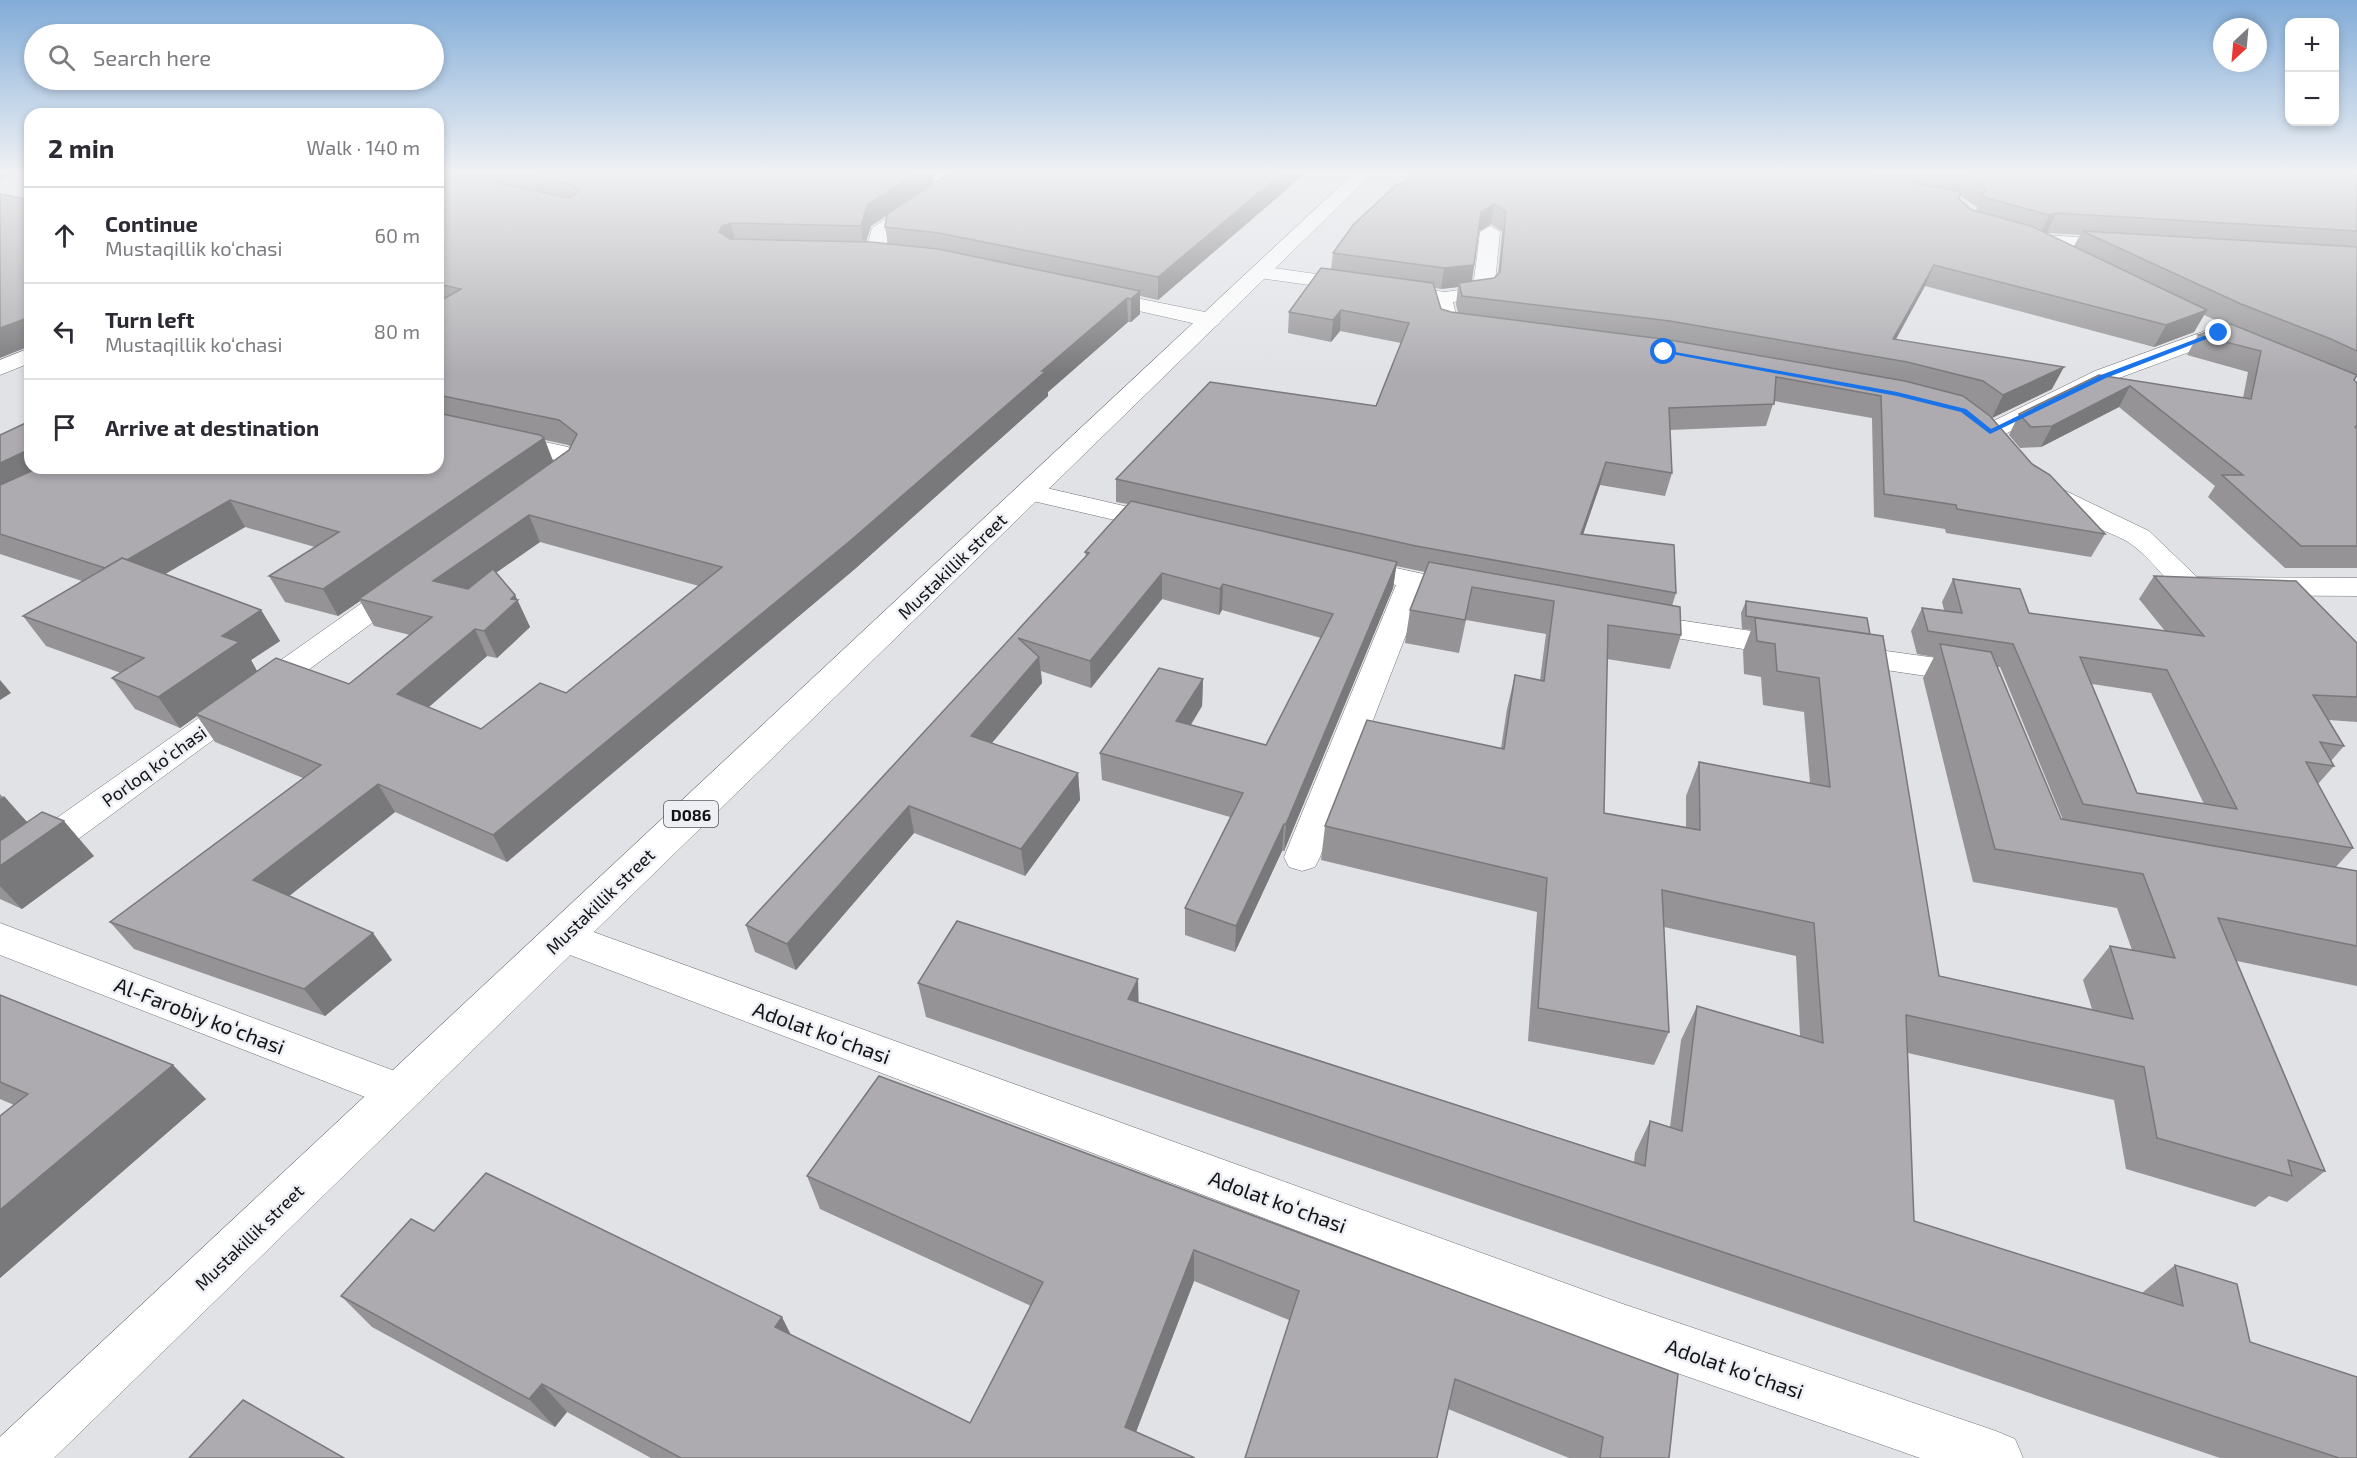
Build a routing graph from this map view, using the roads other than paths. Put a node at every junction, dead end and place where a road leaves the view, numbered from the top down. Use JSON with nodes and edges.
{"nodes":[{"id":1,"x":878,"y":239,"type":"edge"},
{"id":2,"x":1294,"y":239,"type":"edge"},
{"id":3,"x":1489,"y":239,"type":"edge"},
{"id":4,"x":2024,"y":239,"type":"edge"},
{"id":5,"x":2036,"y":239,"type":"edge"},
{"id":6,"x":2147,"y":247,"type":"edge"},
{"id":7,"x":851,"y":255,"type":"edge"},
{"id":8,"x":874,"y":256,"type":"junction"},
{"id":9,"x":930,"y":261,"type":"edge"},
{"id":10,"x":2081,"y":265,"type":"edge"},
{"id":11,"x":1259,"y":272,"type":"junction"},
{"id":12,"x":1082,"y":293,"type":"edge"},
{"id":13,"x":1441,"y":297,"type":"junction"},
{"id":14,"x":2193,"y":318,"type":"edge"},
{"id":15,"x":1210,"y":320,"type":"junction"},
{"id":16,"x":1494,"y":330,"type":"edge"},
{"id":17,"x":24,"y":358,"type":"edge"},
{"id":18,"x":0,"y":368,"type":"edge"},
{"id":19,"x":444,"y":427,"type":"edge"},
{"id":20,"x":1029,"y":492,"type":"junction"},
{"id":21,"x":520,"y":503,"type":"edge"},
{"id":22,"x":1191,"y":530,"type":"edge"},
{"id":23,"x":1319,"y":560,"type":"edge"},
{"id":24,"x":423,"y":572,"type":"edge"},
{"id":25,"x":1412,"y":581,"type":"junction"},
{"id":26,"x":2357,"y":587,"type":"edge"},
{"id":27,"x":1494,"y":597,"type":"edge"},
{"id":28,"x":1611,"y":618,"type":"edge"},
{"id":29,"x":1996,"y":698,"type":"edge"},
{"id":30,"x":1302,"y":857,"type":"dead end"},
{"id":31,"x":0,"y":877,"type":"edge"},
{"id":32,"x":563,"y":936,"type":"junction"},
{"id":33,"x":0,"y":939,"type":"edge"},
{"id":34,"x":400,"y":1092,"type":"junction"},
{"id":35,"x":16,"y":1458,"type":"edge"},
{"id":36,"x":1996,"y":1458,"type":"edge"}],
"edges":[{"from":1,"to":8,"type":"street"},
{"from":2,"to":11,"type":"street","name":"Mustakillik street","number":"D086"},
{"from":3,"to":13,"type":"street"},
{"from":4,"to":10,"type":"street"},
{"from":5,"to":6,"type":"street"},
{"from":7,"to":8,"type":"street"},
{"from":8,"to":9,"type":"street"},
{"from":11,"to":13,"type":"street"},
{"from":11,"to":15,"type":"street","name":"Mustakillik street","number":"D086"},
{"from":12,"to":15,"type":"street"},
{"from":13,"to":16,"type":"street"},
{"from":14,"to":26,"type":"street"},
{"from":15,"to":20,"type":"street","name":"Mustakillik street","number":"D086"},
{"from":17,"to":18,"type":"street"},
{"from":19,"to":21,"type":"street"},
{"from":20,"to":22,"type":"street"},
{"from":20,"to":32,"type":"street","name":"Mustakillik street","number":"D086"},
{"from":23,"to":25,"type":"street"},
{"from":24,"to":31,"type":"street","name":"Porloq koʻchasi"},
{"from":25,"to":27,"type":"street"},
{"from":25,"to":30,"type":"street"},
{"from":28,"to":29,"type":"street"},
{"from":32,"to":34,"type":"street","name":"Mustakillik street","number":"D086"},
{"from":32,"to":36,"type":"street","name":"Adolat koʻchasi"},
{"from":33,"to":34,"type":"street","name":"Al-Farobiy koʻchasi"},
{"from":34,"to":35,"type":"street","name":"Mustakillik street","number":"D086"}]}
